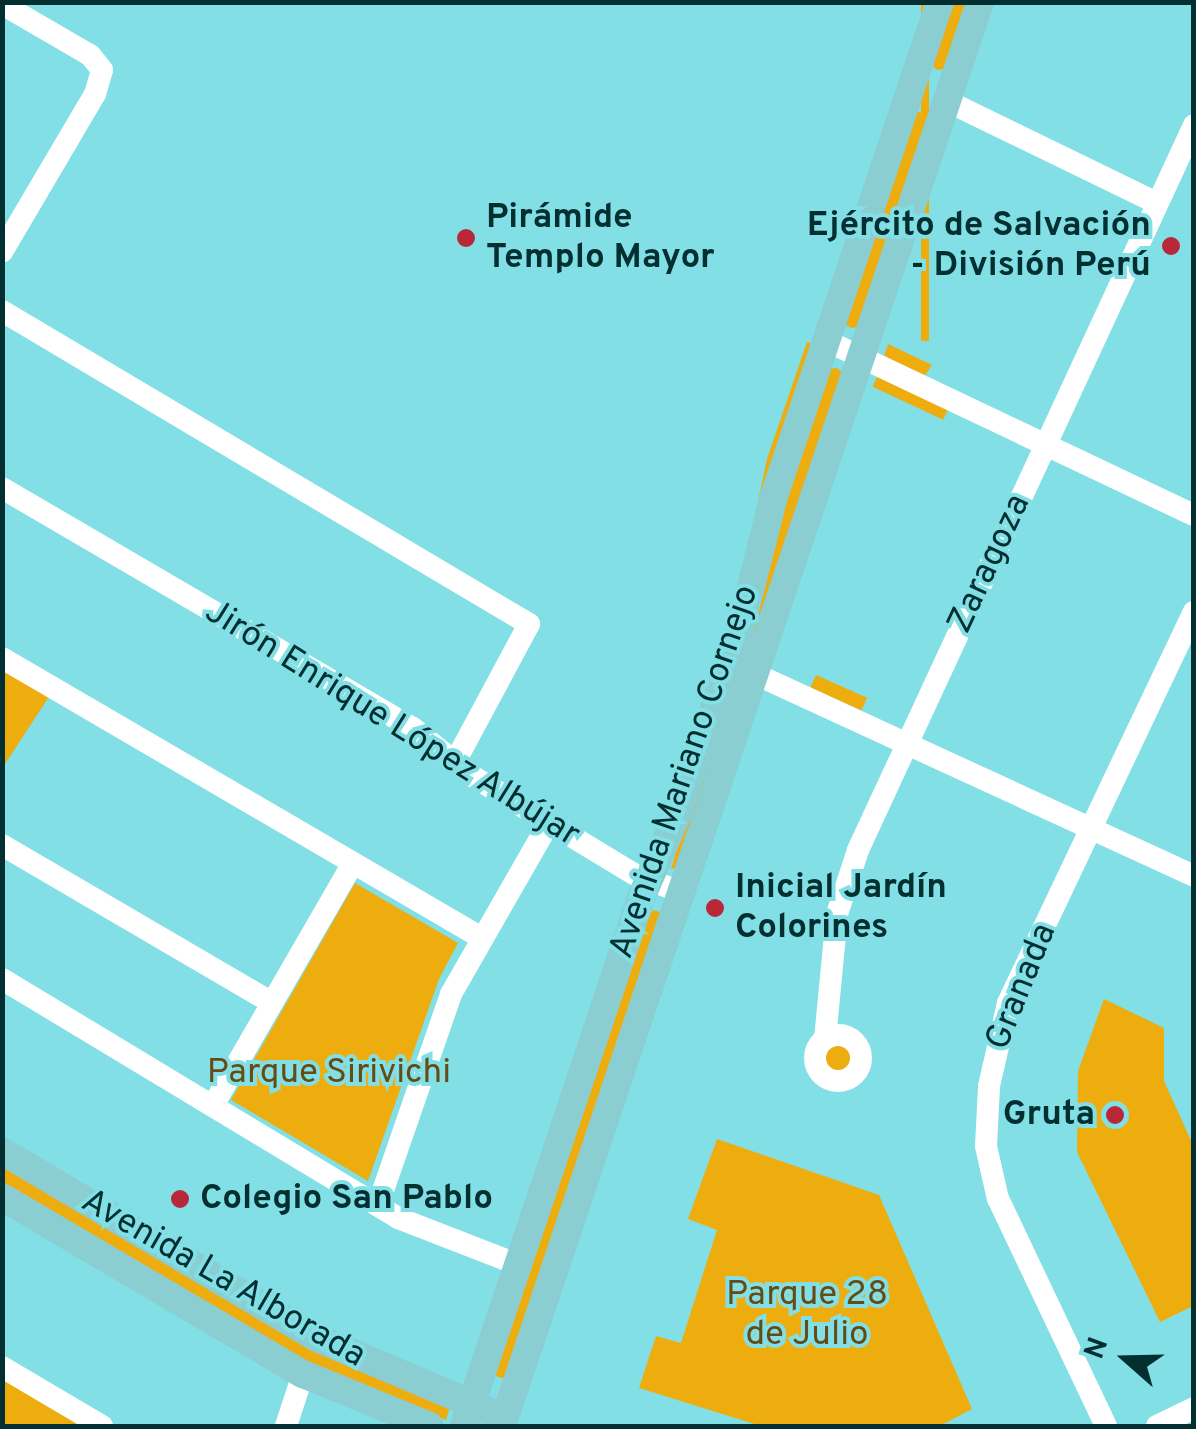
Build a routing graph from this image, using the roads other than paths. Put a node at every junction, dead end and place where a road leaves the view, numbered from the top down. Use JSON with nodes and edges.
{"nodes":[{"id":1,"x":940,"y":2,"type":"edge"},
{"id":2,"x":980,"y":2,"type":"edge"},
{"id":3,"x":2,"y":4,"type":"edge"},
{"id":4,"x":947,"y":101,"type":"junction"},
{"id":5,"x":1194,"y":125,"type":"edge"},
{"id":6,"x":1157,"y":203,"type":"junction"},
{"id":7,"x":2,"y":252,"type":"edge"},
{"id":8,"x":2,"y":310,"type":"edge"},
{"id":9,"x":827,"y":341,"type":"junction"},
{"id":10,"x":861,"y":357,"type":"junction"},
{"id":11,"x":1045,"y":445,"type":"junction"},
{"id":12,"x":4,"y":491,"type":"edge"},
{"id":13,"x":1194,"y":515,"type":"edge"},
{"id":14,"x":1194,"y":612,"type":"edge"},
{"id":15,"x":2,"y":658,"type":"edge"},
{"id":16,"x":755,"y":674,"type":"junction"},
{"id":17,"x":908,"y":742,"type":"junction"},
{"id":18,"x":455,"y":762,"type":"junction"},
{"id":19,"x":549,"y":823,"type":"junction"},
{"id":20,"x":1092,"y":827,"type":"junction"},
{"id":21,"x":2,"y":846,"type":"edge"},
{"id":22,"x":354,"y":863,"type":"junction"},
{"id":23,"x":1194,"y":876,"type":"edge"},
{"id":24,"x":648,"y":880,"type":"junction"},
{"id":25,"x":682,"y":892,"type":"junction"},
{"id":26,"x":480,"y":936,"type":"junction"},
{"id":27,"x":2,"y":979,"type":"edge"},
{"id":28,"x":272,"y":1003,"type":"junction"},
{"id":29,"x":832,"y":1030,"type":"dead end"},
{"id":30,"x":215,"y":1102,"type":"junction"},
{"id":31,"x":2,"y":1151,"type":"edge"},
{"id":32,"x":2,"y":1197,"type":"edge"},
{"id":33,"x":378,"y":1205,"type":"junction"},
{"id":34,"x":519,"y":1265,"type":"junction"},
{"id":35,"x":2,"y":1367,"type":"edge"},
{"id":36,"x":304,"y":1374,"type":"junction"},
{"id":37,"x":1194,"y":1408,"type":"edge"},
{"id":38,"x":468,"y":1415,"type":"edge"},
{"id":39,"x":506,"y":1424,"type":"edge"},
{"id":40,"x":102,"y":1426,"type":"edge"},
{"id":41,"x":286,"y":1426,"type":"edge"},
{"id":42,"x":430,"y":1426,"type":"edge"},
{"id":43,"x":1106,"y":1426,"type":"edge"},
{"id":44,"x":1157,"y":1426,"type":"edge"}],
"edges":[{"from":1,"to":9,"type":"main road","name":"Avenida Mariano Cornejo"},
{"from":2,"to":4,"type":"main road","name":"Avenida Mariano Cornejo"},
{"from":3,"to":7,"type":"street"},
{"from":4,"to":6,"type":"street"},
{"from":4,"to":10,"type":"main road","name":"Avenida Mariano Cornejo"},
{"from":5,"to":6,"type":"street","name":"Zaragoza"},
{"from":6,"to":11,"type":"street","name":"Zaragoza"},
{"from":8,"to":18,"type":"street"},
{"from":9,"to":10,"type":"street"},
{"from":9,"to":24,"type":"main road","name":"Avenida Mariano Cornejo"},
{"from":10,"to":11,"type":"street"},
{"from":10,"to":16,"type":"main road","name":"Avenida Mariano Cornejo"},
{"from":11,"to":13,"type":"street"},
{"from":11,"to":17,"type":"street","name":"Zaragoza"},
{"from":12,"to":18,"type":"street","name":"Jirón Enrique López Albújar"},
{"from":14,"to":20,"type":"street","name":"Granada"},
{"from":15,"to":22,"type":"street"},
{"from":16,"to":17,"type":"street"},
{"from":16,"to":25,"type":"main road","name":"Avenida Mariano Cornejo"},
{"from":17,"to":20,"type":"street"},
{"from":17,"to":29,"type":"street","name":"Zaragoza"},
{"from":18,"to":19,"type":"street","name":"Jirón Enrique López Albújar"},
{"from":19,"to":24,"type":"street","name":"Jirón Enrique López Albújar"},
{"from":19,"to":26,"type":"street"},
{"from":20,"to":23,"type":"street"},
{"from":20,"to":43,"type":"street","name":"Granada"},
{"from":21,"to":28,"type":"street"},
{"from":22,"to":26,"type":"street"},
{"from":22,"to":28,"type":"street"},
{"from":24,"to":25,"type":"street","name":"Jirón Enrique López Albújar"},
{"from":24,"to":34,"type":"main road","name":"Avenida Mariano Cornejo"},
{"from":25,"to":39,"type":"main road","name":"Avenida Mariano Cornejo"},
{"from":26,"to":33,"type":"street"},
{"from":27,"to":30,"type":"street"},
{"from":28,"to":30,"type":"street"},
{"from":30,"to":33,"type":"street"},
{"from":31,"to":38,"type":"main road","name":"Avenida La Alborada"},
{"from":32,"to":36,"type":"main road","name":"Avenida La Alborada"},
{"from":33,"to":34,"type":"street"},
{"from":34,"to":38,"type":"main road","name":"Avenida Mariano Cornejo"},
{"from":35,"to":40,"type":"street"},
{"from":36,"to":41,"type":"street"},
{"from":36,"to":42,"type":"main road","name":"Avenida La Alborada"},
{"from":37,"to":44,"type":"street"},
{"from":38,"to":39,"type":"main road","name":"Avenida La Alborada"}]}
